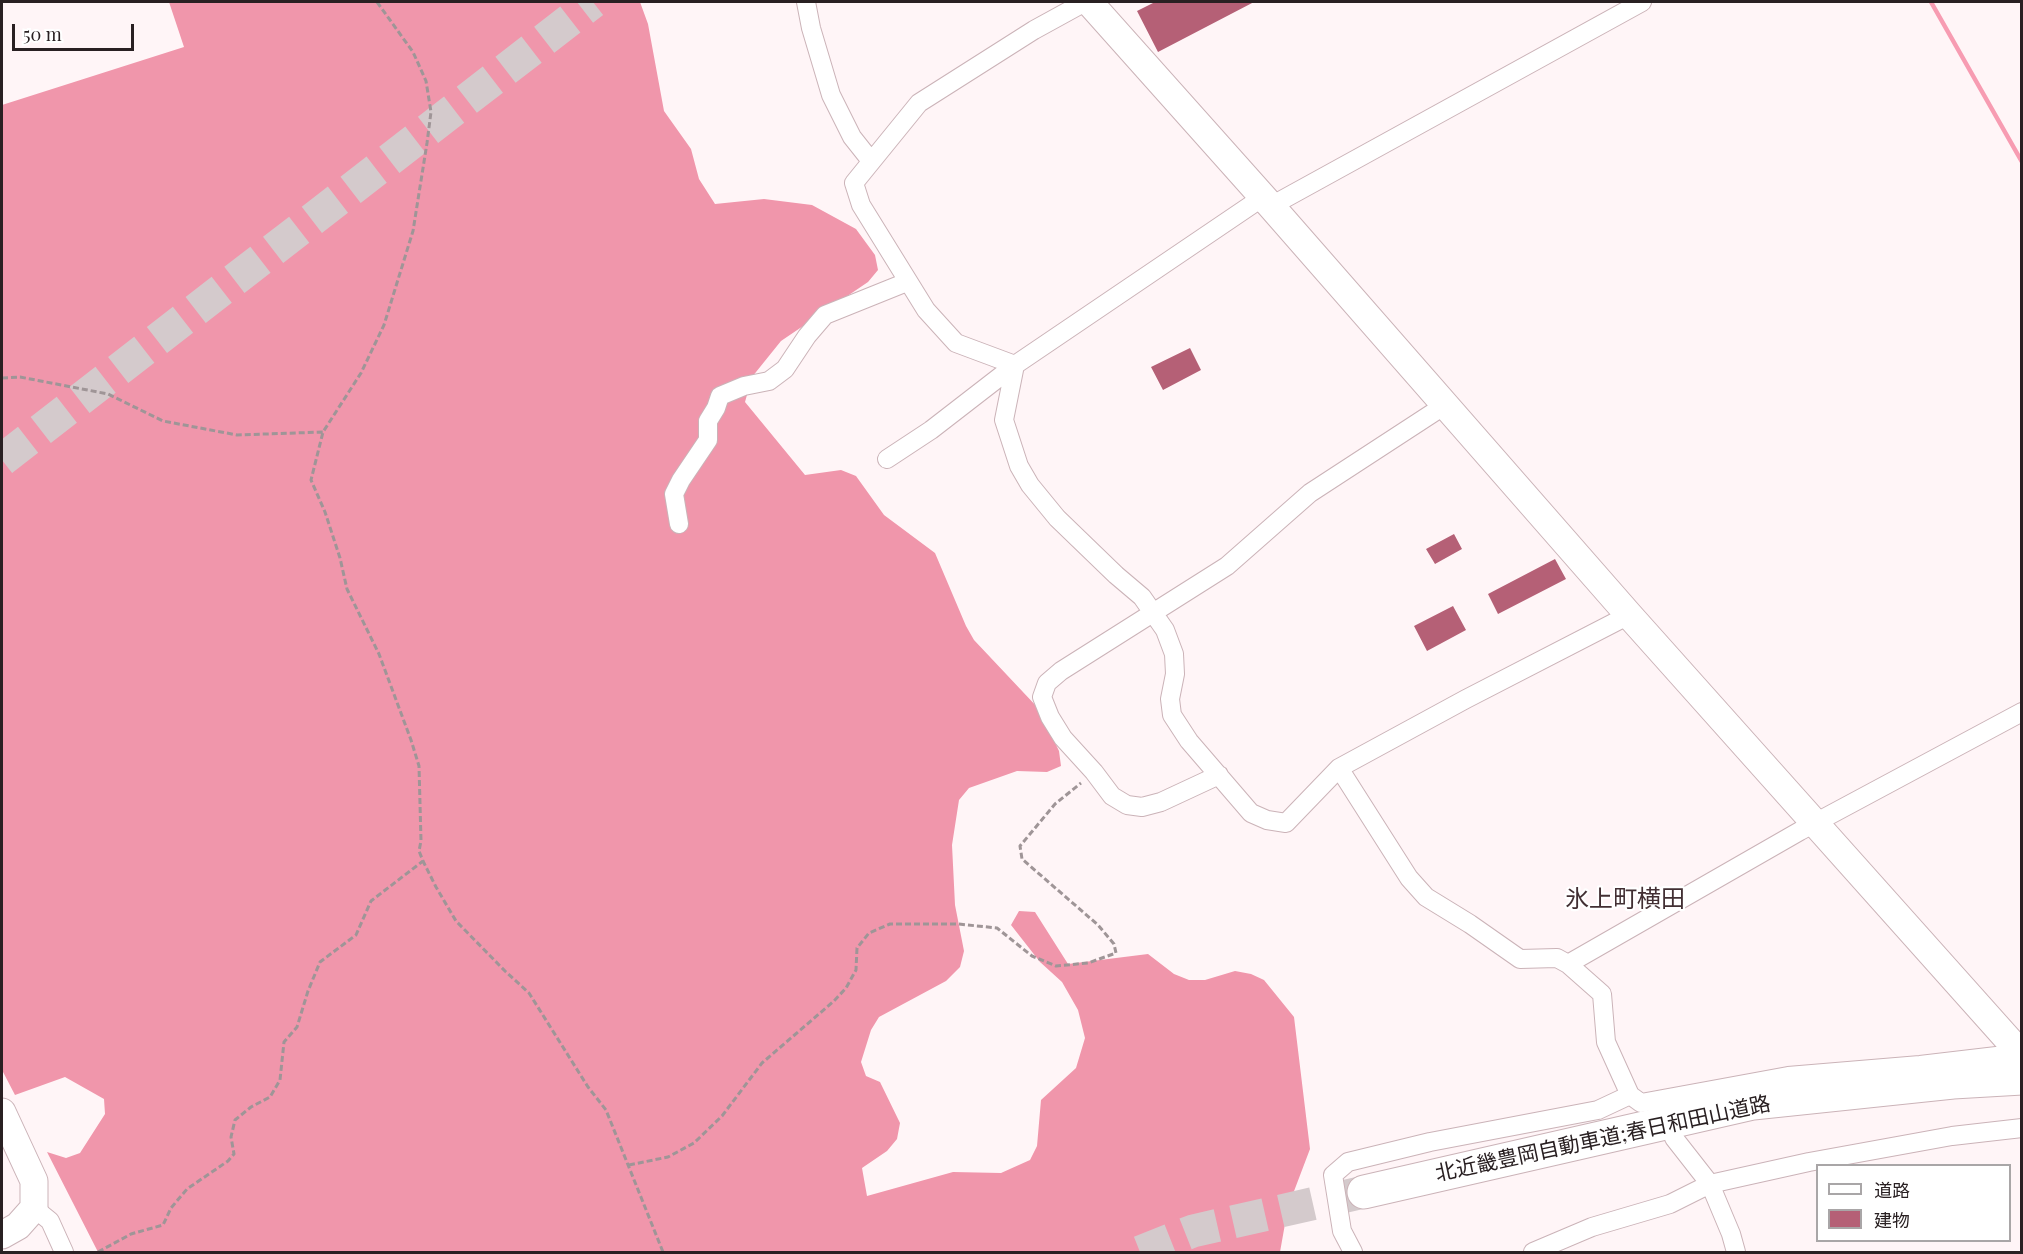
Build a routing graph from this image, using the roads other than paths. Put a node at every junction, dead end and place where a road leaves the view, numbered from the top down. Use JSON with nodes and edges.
{"nodes":[{"id":1,"x":806,"y":2,"type":"edge"},
{"id":2,"x":1087,"y":2,"type":"edge"},
{"id":3,"x":1642,"y":2,"type":"edge"},
{"id":4,"x":871,"y":161,"type":"junction"},
{"id":5,"x":1267,"y":201,"type":"junction"},
{"id":6,"x":907,"y":282,"type":"junction"},
{"id":7,"x":1015,"y":365,"type":"junction"},
{"id":8,"x":1446,"y":405,"type":"junction"},
{"id":9,"x":887,"y":459,"type":"dead end"},
{"id":10,"x":679,"y":524,"type":"dead end"},
{"id":11,"x":1154,"y":614,"type":"junction"},
{"id":12,"x":1629,"y":615,"type":"junction"},
{"id":13,"x":2022,"y":712,"type":"edge"},
{"id":14,"x":1339,"y":768,"type":"junction"},
{"id":15,"x":1219,"y":775,"type":"junction"},
{"id":16,"x":1814,"y":824,"type":"junction"},
{"id":17,"x":1568,"y":964,"type":"junction"},
{"id":18,"x":2021,"y":1060,"type":"edge"},
{"id":19,"x":1630,"y":1095,"type":"junction"},
{"id":20,"x":2,"y":1112,"type":"edge"},
{"id":21,"x":2022,"y":1128,"type":"edge"},
{"id":22,"x":1674,"y":1138,"type":"dead end"},
{"id":23,"x":1710,"y":1184,"type":"junction"},
{"id":24,"x":1364,"y":1192,"type":"tunnel mouth"},
{"id":25,"x":34,"y":1208,"type":"junction"},
{"id":26,"x":2,"y":1235,"type":"edge"},
{"id":27,"x":64,"y":1252,"type":"edge"},
{"id":28,"x":1353,"y":1252,"type":"edge"},
{"id":29,"x":1533,"y":1252,"type":"edge"},
{"id":30,"x":1736,"y":1252,"type":"edge"}],
"edges":[{"from":1,"to":4,"type":"street"},
{"from":2,"to":4,"type":"street"},
{"from":2,"to":5,"type":"street"},
{"from":3,"to":5,"type":"street"},
{"from":4,"to":6,"type":"street"},
{"from":5,"to":7,"type":"street"},
{"from":5,"to":8,"type":"street"},
{"from":6,"to":7,"type":"street"},
{"from":6,"to":10,"type":"street"},
{"from":7,"to":9,"type":"street"},
{"from":7,"to":11,"type":"street"},
{"from":8,"to":11,"type":"street"},
{"from":8,"to":12,"type":"street"},
{"from":11,"to":15,"type":"street"},
{"from":11,"to":15,"type":"street"},
{"from":12,"to":14,"type":"street"},
{"from":12,"to":16,"type":"street"},
{"from":13,"to":16,"type":"street"},
{"from":14,"to":15,"type":"street"},
{"from":14,"to":17,"type":"street"},
{"from":16,"to":17,"type":"street"},
{"from":16,"to":18,"type":"street"},
{"from":17,"to":19,"type":"street"},
{"from":18,"to":19,"type":"street"},
{"from":18,"to":24,"type":"highway","name":"北近畿豊岡自動車道;春日和田山道路"},
{"from":19,"to":28,"type":"street"},
{"from":20,"to":25,"type":"street"},
{"from":21,"to":23,"type":"street"},
{"from":22,"to":23,"type":"street"},
{"from":23,"to":29,"type":"street"},
{"from":23,"to":30,"type":"street"},
{"from":25,"to":26,"type":"street"},
{"from":25,"to":27,"type":"street"}]}
